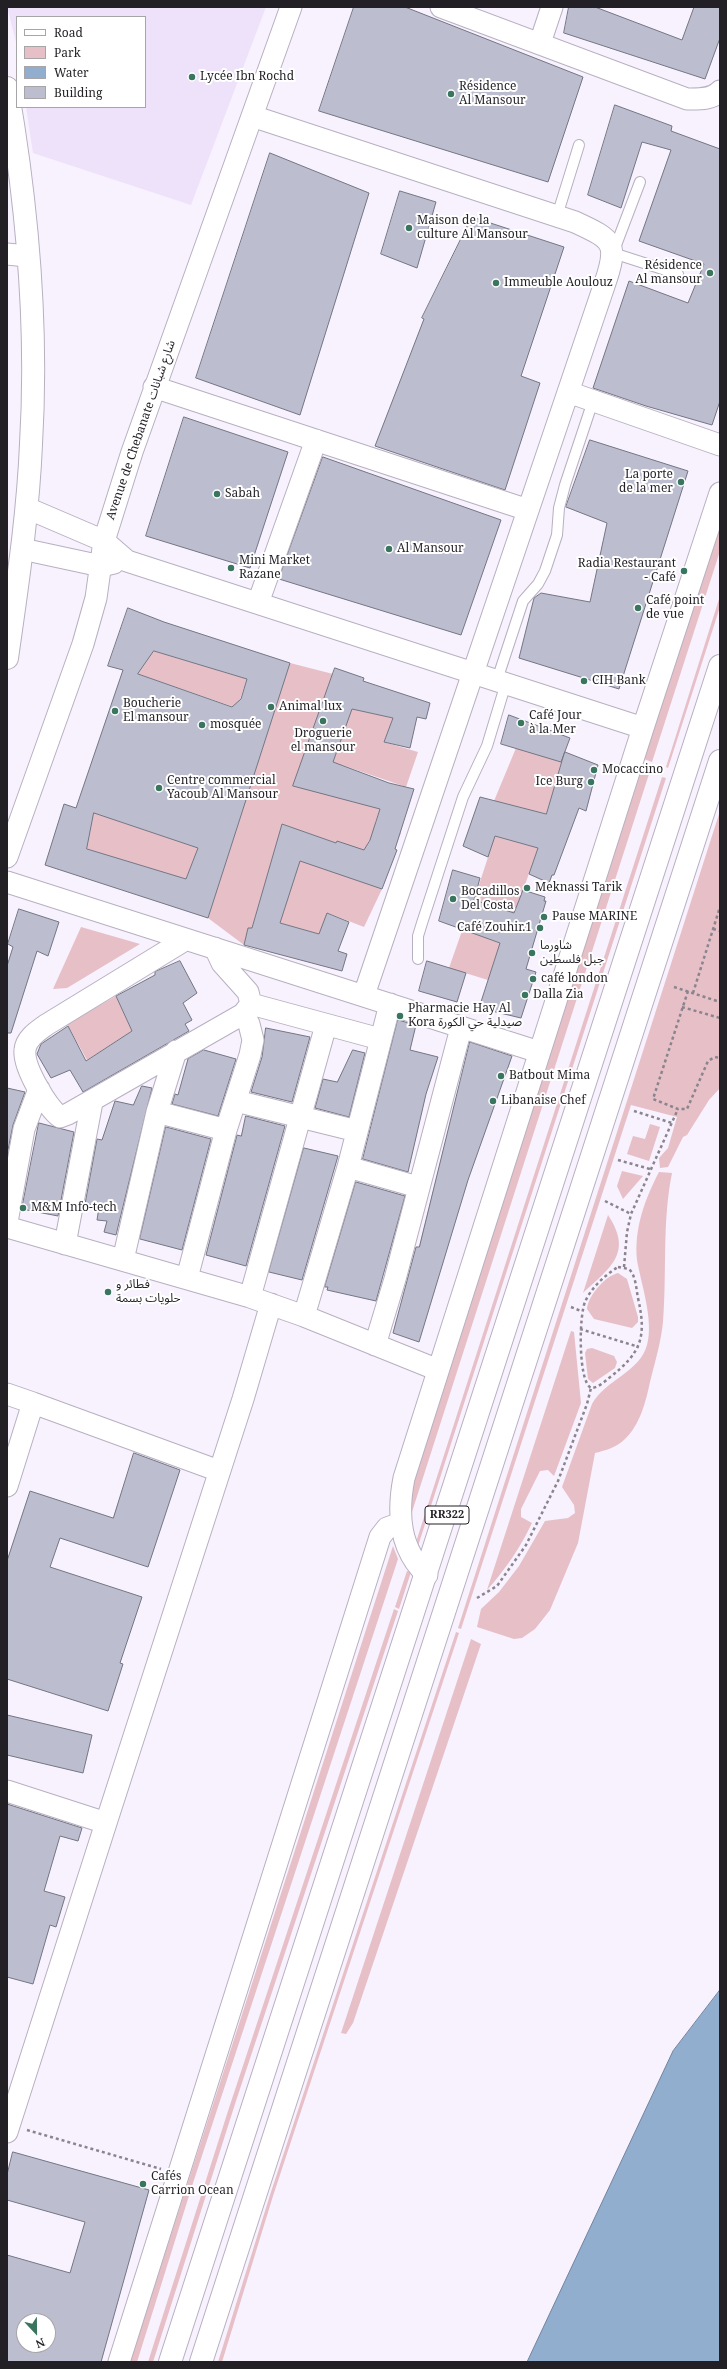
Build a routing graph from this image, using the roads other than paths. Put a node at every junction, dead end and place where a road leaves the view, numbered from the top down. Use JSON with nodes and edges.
{"nodes":[{"id":1,"x":291,"y":7,"type":"edge"},
{"id":2,"x":441,"y":7,"type":"edge"},
{"id":3,"x":552,"y":7,"type":"edge"},
{"id":4,"x":540,"y":43,"type":"junction"},
{"id":5,"x":7,"y":88,"type":"edge"},
{"id":6,"x":720,"y":90,"type":"edge"},
{"id":7,"x":252,"y":116,"type":"junction"},
{"id":8,"x":12,"y":142,"type":"edge"},
{"id":9,"x":579,"y":145,"type":"dead end"},
{"id":10,"x":640,"y":182,"type":"dead end"},
{"id":11,"x":557,"y":216,"type":"junction"},
{"id":12,"x":613,"y":253,"type":"junction"},
{"id":13,"x":17,"y":255,"type":"edge"},
{"id":14,"x":678,"y":274,"type":"dead end"},
{"id":15,"x":154,"y":387,"type":"junction"},
{"id":16,"x":568,"y":392,"type":"junction"},
{"id":17,"x":593,"y":401,"type":"junction"},
{"id":18,"x":316,"y":440,"type":"junction"},
{"id":19,"x":720,"y":445,"type":"edge"},
{"id":20,"x":720,"y":493,"type":"edge"},
{"id":21,"x":27,"y":508,"type":"junction"},
{"id":22,"x":528,"y":510,"type":"junction"},
{"id":23,"x":104,"y":541,"type":"junction"},
{"id":24,"x":22,"y":549,"type":"junction"},
{"id":25,"x":127,"y":561,"type":"junction"},
{"id":26,"x":101,"y":566,"type":"junction"},
{"id":27,"x":258,"y":603,"type":"junction"},
{"id":28,"x":7,"y":658,"type":"edge"},
{"id":29,"x":720,"y":666,"type":"edge"},
{"id":30,"x":472,"y":672,"type":"junction"},
{"id":31,"x":501,"y":682,"type":"junction"},
{"id":32,"x":643,"y":728,"type":"junction"},
{"id":33,"x":720,"y":761,"type":"edge"},
{"id":34,"x":7,"y":857,"type":"edge"},
{"id":35,"x":7,"y":882,"type":"edge"},
{"id":36,"x":186,"y":940,"type":"junction"},
{"id":37,"x":215,"y":948,"type":"junction"},
{"id":38,"x":418,"y":959,"type":"dead end"},
{"id":39,"x":364,"y":995,"type":"junction"},
{"id":40,"x":390,"y":1004,"type":"junction"},
{"id":41,"x":247,"y":1009,"type":"junction"},
{"id":42,"x":326,"y":1026,"type":"junction"},
{"id":43,"x":461,"y":1028,"type":"junction"},
{"id":44,"x":380,"y":1039,"type":"junction"},
{"id":45,"x":176,"y":1051,"type":"junction"},
{"id":46,"x":539,"y":1052,"type":"junction"},
{"id":47,"x":39,"y":1089,"type":"junction"},
{"id":48,"x":236,"y":1101,"type":"junction"},
{"id":49,"x":92,"y":1102,"type":"junction"},
{"id":50,"x":157,"y":1112,"type":"junction"},
{"id":51,"x":300,"y":1117,"type":"junction"},
{"id":52,"x":226,"y":1130,"type":"junction"},
{"id":53,"x":358,"y":1131,"type":"junction"},
{"id":54,"x":348,"y":1168,"type":"junction"},
{"id":55,"x":418,"y":1187,"type":"junction"},
{"id":56,"x":7,"y":1222,"type":"edge"},
{"id":57,"x":7,"y":1227,"type":"edge"},
{"id":58,"x":65,"y":1244,"type":"junction"},
{"id":59,"x":123,"y":1260,"type":"junction"},
{"id":60,"x":186,"y":1278,"type":"junction"},
{"id":61,"x":250,"y":1297,"type":"junction"},
{"id":62,"x":272,"y":1304,"type":"junction"},
{"id":63,"x":304,"y":1316,"type":"junction"},
{"id":64,"x":375,"y":1345,"type":"junction"},
{"id":65,"x":438,"y":1370,"type":"junction"},
{"id":66,"x":7,"y":1394,"type":"edge"},
{"id":67,"x":33,"y":1403,"type":"junction"},
{"id":68,"x":219,"y":1471,"type":"junction"},
{"id":69,"x":7,"y":1486,"type":"edge"},
{"id":70,"x":401,"y":1523,"type":"junction"},
{"id":71,"x":427,"y":1575,"type":"junction"},
{"id":72,"x":7,"y":1791,"type":"edge"},
{"id":73,"x":106,"y":1823,"type":"junction"},
{"id":74,"x":9,"y":2119,"type":"edge"},
{"id":75,"x":119,"y":2362,"type":"edge"},
{"id":76,"x":170,"y":2362,"type":"edge"},
{"id":77,"x":201,"y":2362,"type":"edge"}],
"edges":[{"from":1,"to":7,"type":"street","name":"Avenue de Chebanate شارع شبانات"},
{"from":2,"to":4,"type":"street"},
{"from":3,"to":4,"type":"street"},
{"from":4,"to":6,"type":"street"},
{"from":5,"to":8,"type":"main road"},
{"from":7,"to":11,"type":"street"},
{"from":7,"to":15,"type":"street","name":"Avenue de Chebanate شارع شبانات"},
{"from":8,"to":13,"type":"main road"},
{"from":9,"to":11,"type":"lane"},
{"from":10,"to":12,"type":"lane"},
{"from":11,"to":12,"type":"street"},
{"from":12,"to":14,"type":"lane"},
{"from":12,"to":16,"type":"street"},
{"from":13,"to":21,"type":"main road"},
{"from":15,"to":18,"type":"street"},
{"from":15,"to":23,"type":"street","name":"Avenue de Chebanate شارع شبانات"},
{"from":16,"to":17,"type":"street"},
{"from":16,"to":22,"type":"street"},
{"from":17,"to":19,"type":"street"},
{"from":17,"to":31,"type":"lane"},
{"from":18,"to":22,"type":"street"},
{"from":18,"to":27,"type":"street"},
{"from":20,"to":32,"type":"street"},
{"from":21,"to":23,"type":"street"},
{"from":21,"to":24,"type":"main road"},
{"from":22,"to":30,"type":"street"},
{"from":23,"to":25,"type":"street"},
{"from":23,"to":26,"type":"street","name":"Avenue de Chebanate شارع شبانات"},
{"from":24,"to":26,"type":"street"},
{"from":24,"to":28,"type":"main road"},
{"from":25,"to":26,"type":"street"},
{"from":25,"to":27,"type":"street"},
{"from":26,"to":34,"type":"street","name":"Avenue de Chebanate شارع شبانات"},
{"from":27,"to":30,"type":"street"},
{"from":29,"to":71,"type":"main road","number":"RR322"},
{"from":30,"to":31,"type":"street"},
{"from":30,"to":39,"type":"street"},
{"from":31,"to":32,"type":"street"},
{"from":31,"to":38,"type":"lane"},
{"from":32,"to":46,"type":"street"},
{"from":33,"to":77,"type":"main road","number":"RR322"},
{"from":35,"to":36,"type":"street"},
{"from":36,"to":37,"type":"street"},
{"from":36,"to":47,"type":"street"},
{"from":37,"to":39,"type":"street"},
{"from":37,"to":41,"type":"street"},
{"from":39,"to":40,"type":"street"},
{"from":40,"to":43,"type":"street"},
{"from":40,"to":44,"type":"street"},
{"from":41,"to":42,"type":"street"},
{"from":41,"to":45,"type":"street"},
{"from":41,"to":48,"type":"street"},
{"from":42,"to":44,"type":"street"},
{"from":42,"to":51,"type":"street"},
{"from":43,"to":46,"type":"street"},
{"from":43,"to":55,"type":"street"},
{"from":44,"to":53,"type":"street"},
{"from":45,"to":49,"type":"street"},
{"from":45,"to":50,"type":"street"},
{"from":46,"to":65,"type":"street"},
{"from":47,"to":49,"type":"street"},
{"from":47,"to":56,"type":"street"},
{"from":48,"to":51,"type":"street"},
{"from":48,"to":52,"type":"street"},
{"from":49,"to":58,"type":"street"},
{"from":50,"to":52,"type":"street"},
{"from":50,"to":59,"type":"street"},
{"from":51,"to":53,"type":"street"},
{"from":51,"to":61,"type":"street"},
{"from":52,"to":60,"type":"street"},
{"from":53,"to":54,"type":"street"},
{"from":54,"to":55,"type":"street"},
{"from":54,"to":63,"type":"street"},
{"from":55,"to":64,"type":"street"},
{"from":57,"to":58,"type":"street"},
{"from":58,"to":59,"type":"street"},
{"from":59,"to":60,"type":"street"},
{"from":60,"to":61,"type":"street"},
{"from":61,"to":62,"type":"street"},
{"from":62,"to":63,"type":"street"},
{"from":62,"to":68,"type":"street"},
{"from":63,"to":64,"type":"street"},
{"from":64,"to":65,"type":"street"},
{"from":65,"to":70,"type":"street"},
{"from":66,"to":67,"type":"street"},
{"from":67,"to":68,"type":"street"},
{"from":67,"to":69,"type":"street"},
{"from":68,"to":73,"type":"street"},
{"from":70,"to":71,"type":"street"},
{"from":70,"to":75,"type":"street"},
{"from":71,"to":76,"type":"main road","number":"RR322"},
{"from":72,"to":73,"type":"street"},
{"from":73,"to":74,"type":"street"}]}
